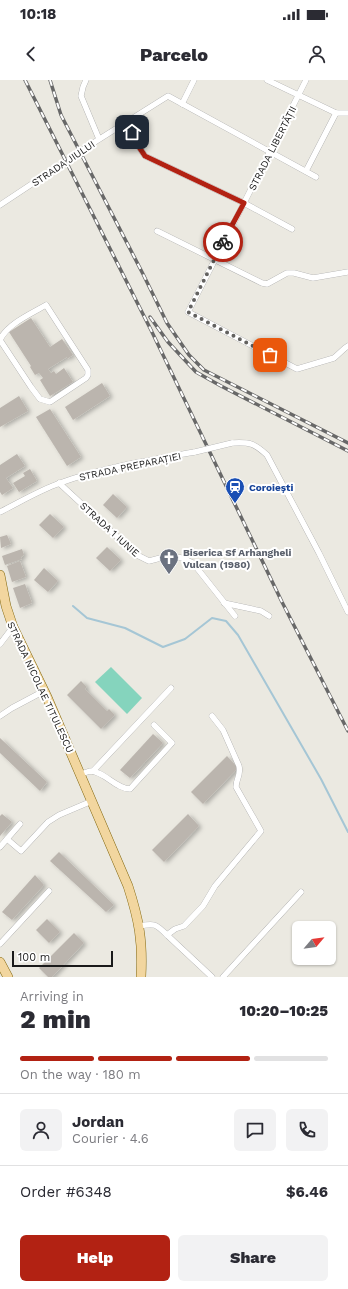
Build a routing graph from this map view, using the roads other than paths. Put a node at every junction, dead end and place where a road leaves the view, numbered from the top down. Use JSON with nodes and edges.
{"nodes":[{"id":1,"x":86,"y":80,"type":"edge"},
{"id":2,"x":194,"y":80,"type":"edge"},
{"id":3,"x":268,"y":80,"type":"edge"},
{"id":4,"x":306,"y":80,"type":"edge"},
{"id":5,"x":298,"y":95,"type":"junction"},
{"id":6,"x":182,"y":104,"type":"junction"},
{"id":7,"x":336,"y":113,"type":"junction"},
{"id":8,"x":348,"y":113,"type":"edge"},
{"id":9,"x":126,"y":122,"type":"junction"},
{"id":10,"x":98,"y":139,"type":"junction"},
{"id":11,"x":270,"y":151,"type":"junction"},
{"id":12,"x":306,"y":171,"type":"junction"},
{"id":13,"x":316,"y":177,"type":"dead end"},
{"id":14,"x":244,"y":203,"type":"junction"},
{"id":15,"x":0,"y":204,"type":"edge"},
{"id":16,"x":292,"y":229,"type":"dead end"},
{"id":17,"x":157,"y":230,"type":"dead end"},
{"id":18,"x":214,"y":259,"type":"junction"},
{"id":19,"x":348,"y":272,"type":"edge"},
{"id":20,"x":0,"y":340,"type":"edge"},
{"id":21,"x":348,"y":346,"type":"edge"},
{"id":22,"x":59,"y":483,"type":"junction"},
{"id":23,"x":0,"y":512,"type":"edge"},
{"id":24,"x":1,"y":582,"type":"edge"},
{"id":25,"x":224,"y":602,"type":"junction"},
{"id":26,"x":348,"y":612,"type":"edge"},
{"id":27,"x":235,"y":616,"type":"dead end"},
{"id":28,"x":269,"y":616,"type":"dead end"},
{"id":29,"x":13,"y":627,"type":"junction"},
{"id":30,"x":0,"y":644,"type":"edge"},
{"id":31,"x":171,"y":688,"type":"dead end"},
{"id":32,"x":44,"y":691,"type":"junction"},
{"id":33,"x":0,"y":716,"type":"edge"},
{"id":34,"x":212,"y":716,"type":"dead end"},
{"id":35,"x":154,"y":725,"type":"dead end"},
{"id":36,"x":93,"y":771,"type":"junction"},
{"id":37,"x":81,"y":774,"type":"junction"},
{"id":38,"x":92,"y":801,"type":"junction"},
{"id":39,"x":20,"y":824,"type":"dead end"},
{"id":40,"x":7,"y":839,"type":"junction"},
{"id":41,"x":0,"y":847,"type":"edge"},
{"id":42,"x":50,"y":891,"type":"dead end"},
{"id":43,"x":301,"y":892,"type":"dead end"},
{"id":44,"x":140,"y":926,"type":"junction"},
{"id":45,"x":167,"y":935,"type":"junction"},
{"id":46,"x":0,"y":944,"type":"edge"},
{"id":47,"x":0,"y":962,"type":"edge"},
{"id":48,"x":8,"y":977,"type":"edge"},
{"id":49,"x":141,"y":977,"type":"edge"},
{"id":50,"x":212,"y":977,"type":"edge"},
{"id":51,"x":222,"y":977,"type":"edge"}],
"edges":[{"from":1,"to":10,"type":"street"},
{"from":2,"to":6,"type":"street"},
{"from":3,"to":5,"type":"street"},
{"from":4,"to":5,"type":"street","name":"STRADA LIBERTĂȚII"},
{"from":5,"to":7,"type":"street"},
{"from":5,"to":11,"type":"street","name":"STRADA LIBERTĂȚII"},
{"from":6,"to":9,"type":"street","name":"STRADA JIULUI"},
{"from":6,"to":11,"type":"street"},
{"from":7,"to":8,"type":"street"},
{"from":7,"to":12,"type":"street"},
{"from":9,"to":10,"type":"street","name":"STRADA JIULUI"},
{"from":9,"to":14,"type":"street"},
{"from":10,"to":15,"type":"street","name":"STRADA JIULUI","bridge":true},
{"from":11,"to":12,"type":"street"},
{"from":11,"to":14,"type":"street","name":"STRADA LIBERTĂȚII"},
{"from":12,"to":13,"type":"street"},
{"from":14,"to":16,"type":"street"},
{"from":14,"to":18,"type":"street","name":"STRADA LIBERTĂȚII"},
{"from":17,"to":18,"type":"street"},
{"from":18,"to":19,"type":"street"},
{"from":18,"to":21,"type":"street","name":"STRADA LIBERTĂȚII"},
{"from":20,"to":20,"type":"street"},
{"from":22,"to":23,"type":"street","name":"STRADA PREPARAȚIEI"},
{"from":22,"to":25,"type":"street","name":"STRADA 1 IUNIE"},
{"from":22,"to":26,"type":"street","name":"STRADA PREPARAȚIEI","bridge":true},
{"from":24,"to":29,"type":"main road","name":"STRADA NICOLAE TITULESCU"},
{"from":25,"to":27,"type":"street","name":"STRADA 1 IUNIE"},
{"from":25,"to":28,"type":"street"},
{"from":29,"to":30,"type":"street"},
{"from":29,"to":32,"type":"main road","name":"STRADA NICOLAE TITULESCU"},
{"from":31,"to":36,"type":"street"},
{"from":32,"to":33,"type":"street"},
{"from":32,"to":37,"type":"main road","name":"STRADA NICOLAE TITULESCU"},
{"from":34,"to":45,"type":"street"},
{"from":35,"to":36,"type":"street"},
{"from":36,"to":37,"type":"street"},
{"from":37,"to":38,"type":"main road","name":"STRADA NICOLAE TITULESCU"},
{"from":38,"to":40,"type":"street"},
{"from":38,"to":44,"type":"main road","name":"STRADA NICOLAE TITULESCU"},
{"from":39,"to":40,"type":"street"},
{"from":40,"to":41,"type":"street"},
{"from":42,"to":46,"type":"street"},
{"from":43,"to":51,"type":"street"},
{"from":44,"to":45,"type":"street"},
{"from":44,"to":49,"type":"main road","name":"STRADA NICOLAE TITULESCU"},
{"from":45,"to":50,"type":"street"},
{"from":47,"to":48,"type":"main road"}]}
